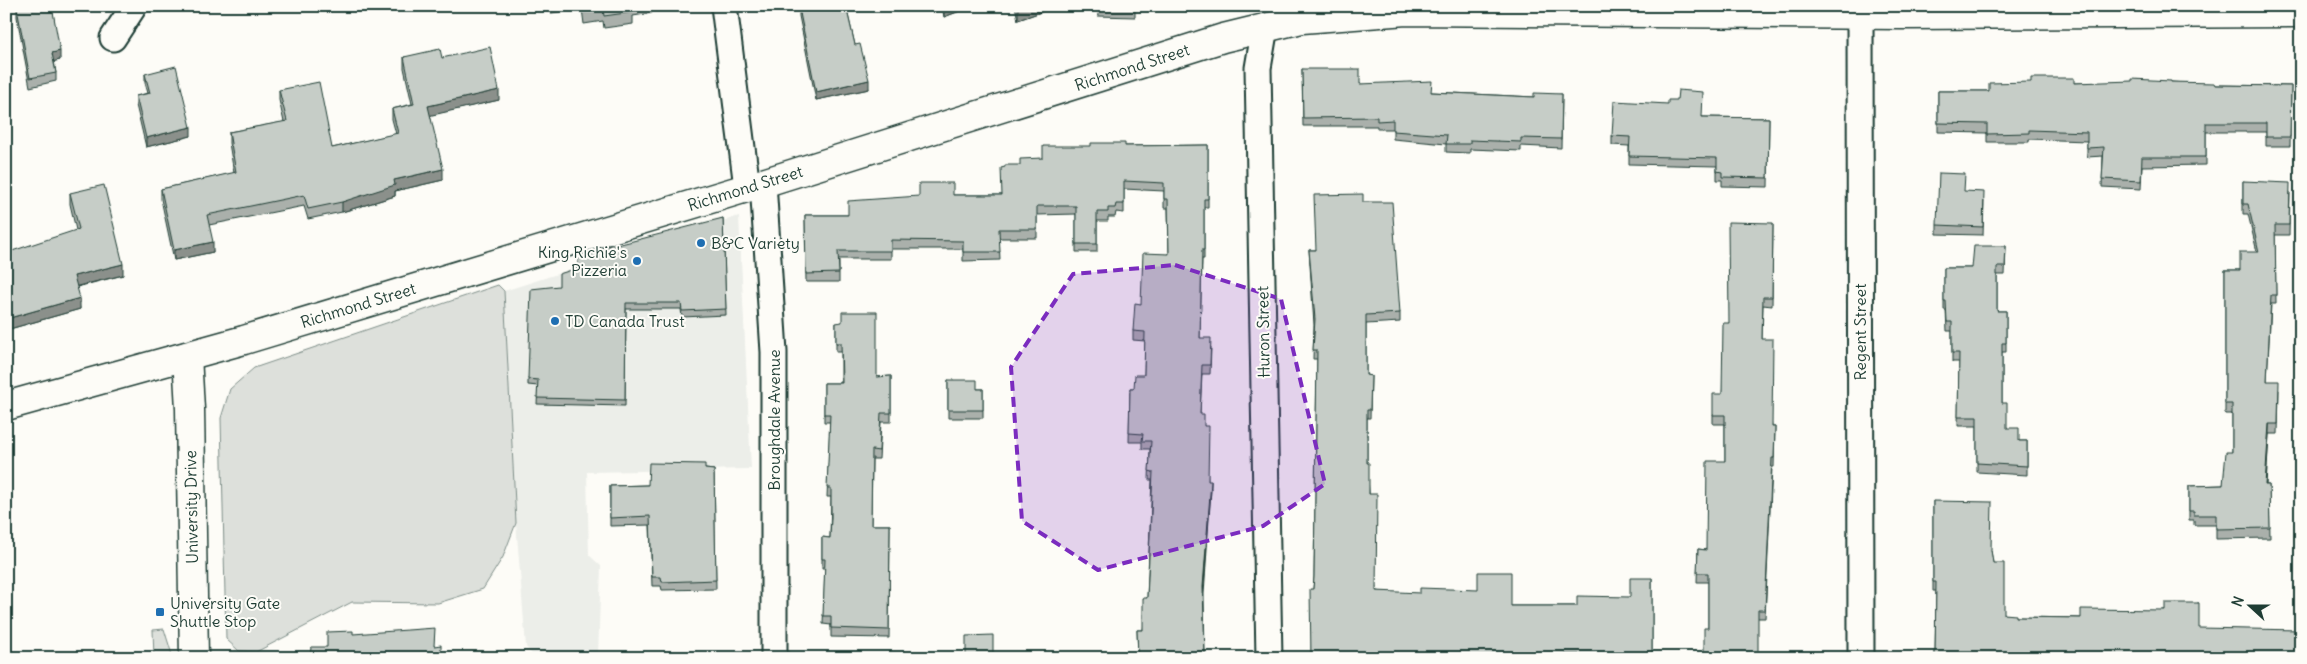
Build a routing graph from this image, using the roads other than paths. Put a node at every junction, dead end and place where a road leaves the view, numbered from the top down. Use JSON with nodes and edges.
{"nodes":[{"id":1,"x":134,"y":6,"type":"edge"},
{"id":2,"x":724,"y":6,"type":"edge"},
{"id":3,"x":1860,"y":10,"type":"edge"},
{"id":4,"x":2296,"y":11,"type":"edge"},
{"id":5,"x":1265,"y":16,"type":"edge"},
{"id":6,"x":112,"y":38,"type":"dead end"},
{"id":7,"x":755,"y":185,"type":"junction"},
{"id":8,"x":187,"y":356,"type":"junction"},
{"id":9,"x":6,"y":406,"type":"edge"},
{"id":10,"x":194,"y":658,"type":"edge"},
{"id":11,"x":774,"y":658,"type":"edge"},
{"id":12,"x":1269,"y":658,"type":"edge"},
{"id":13,"x":1860,"y":658,"type":"edge"}],
"edges":[{"from":1,"to":6,"type":"street"},
{"from":2,"to":7,"type":"street","name":"Broughdale Avenue"},
{"from":3,"to":4,"type":"main road","name":"Richmond Street"},
{"from":3,"to":5,"type":"main road","name":"Richmond Street"},
{"from":3,"to":13,"type":"street","name":"Regent Street"},
{"from":5,"to":7,"type":"main road","name":"Richmond Street"},
{"from":5,"to":12,"type":"street","name":"Huron Street"},
{"from":7,"to":8,"type":"main road","name":"Richmond Street"},
{"from":7,"to":11,"type":"street","name":"Broughdale Avenue"},
{"from":8,"to":9,"type":"main road","name":"Richmond Street"},
{"from":8,"to":10,"type":"main road","name":"University Drive"}]}
